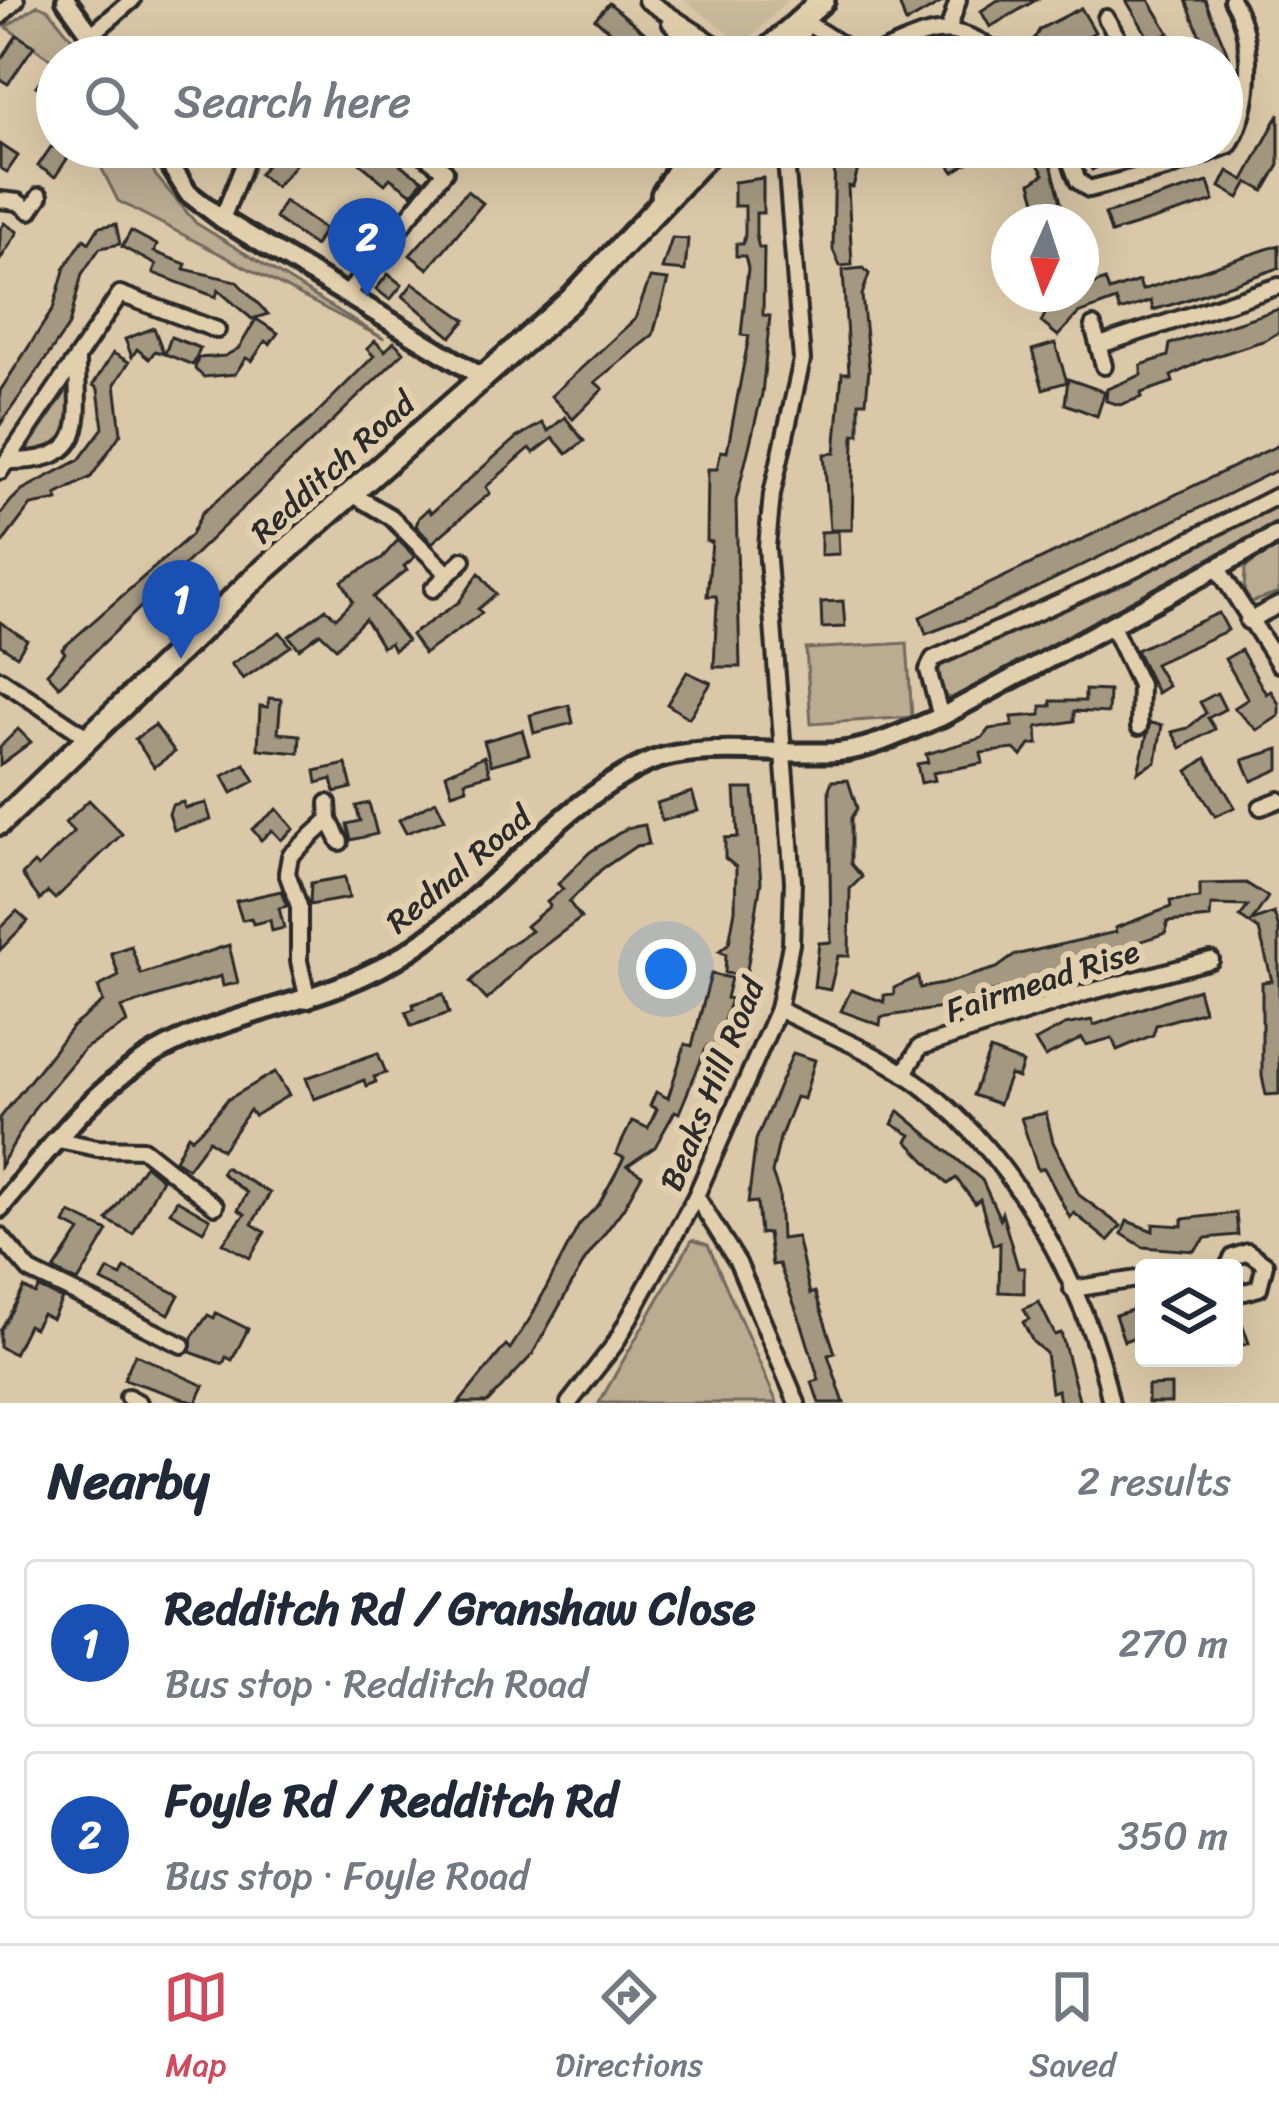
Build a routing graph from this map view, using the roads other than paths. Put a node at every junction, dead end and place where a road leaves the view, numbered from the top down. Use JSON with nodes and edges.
{"nodes":[{"id":1,"x":16,"y":0,"type":"edge"},
{"id":2,"x":66,"y":0,"type":"edge"},
{"id":3,"x":131,"y":0,"type":"edge"},
{"id":4,"x":646,"y":0,"type":"edge"},
{"id":5,"x":824,"y":0,"type":"edge"},
{"id":6,"x":958,"y":0,"type":"edge"},
{"id":7,"x":1232,"y":0,"type":"edge"},
{"id":8,"x":0,"y":16,"type":"edge"},
{"id":9,"x":667,"y":17,"type":"junction"},
{"id":10,"x":1106,"y":18,"type":"dead end"},
{"id":11,"x":804,"y":21,"type":"junction"},
{"id":12,"x":949,"y":28,"type":"junction"},
{"id":13,"x":92,"y":34,"type":"joint"},
{"id":14,"x":683,"y":36,"type":"edge"},
{"id":15,"x":705,"y":36,"type":"edge"},
{"id":16,"x":786,"y":36,"type":"edge"},
{"id":17,"x":796,"y":36,"type":"edge"},
{"id":18,"x":827,"y":36,"type":"edge"},
{"id":19,"x":927,"y":36,"type":"edge"},
{"id":20,"x":973,"y":36,"type":"edge"},
{"id":21,"x":1115,"y":36,"type":"edge"},
{"id":22,"x":1243,"y":72,"type":"edge"},
{"id":23,"x":172,"y":168,"type":"edge"},
{"id":24,"x":243,"y":168,"type":"edge"},
{"id":25,"x":440,"y":168,"type":"edge"},
{"id":26,"x":676,"y":168,"type":"edge"},
{"id":27,"x":696,"y":168,"type":"edge"},
{"id":28,"x":786,"y":168,"type":"edge"},
{"id":29,"x":1073,"y":168,"type":"edge"},
{"id":30,"x":1169,"y":168,"type":"edge"},
{"id":31,"x":40,"y":196,"type":"dead end"},
{"id":32,"x":0,"y":200,"type":"edge"},
{"id":33,"x":656,"y":212,"type":"junction"},
{"id":34,"x":222,"y":219,"type":"junction"},
{"id":35,"x":1279,"y":286,"type":"edge"},
{"id":36,"x":348,"y":293,"type":"junction"},
{"id":37,"x":1093,"y":326,"type":"dead end"},
{"id":38,"x":217,"y":330,"type":"dead end"},
{"id":39,"x":1100,"y":345,"type":"junction"},
{"id":40,"x":77,"y":359,"type":"junction"},
{"id":41,"x":1104,"y":366,"type":"dead end"},
{"id":42,"x":482,"y":377,"type":"junction"},
{"id":43,"x":4,"y":466,"type":"edge"},
{"id":44,"x":352,"y":494,"type":"junction"},
{"id":45,"x":1279,"y":495,"type":"edge"},
{"id":46,"x":1279,"y":534,"type":"edge"},
{"id":47,"x":463,"y":560,"type":"dead end"},
{"id":48,"x":1217,"y":567,"type":"junction"},
{"id":49,"x":447,"y":573,"type":"junction"},
{"id":50,"x":433,"y":589,"type":"dead end"},
{"id":51,"x":1279,"y":605,"type":"edge"},
{"id":52,"x":1248,"y":621,"type":"junction"},
{"id":53,"x":1111,"y":624,"type":"junction"},
{"id":54,"x":1279,"y":664,"type":"edge"},
{"id":55,"x":0,"y":679,"type":"edge"},
{"id":56,"x":940,"y":717,"type":"junction"},
{"id":57,"x":1139,"y":727,"type":"dead end"},
{"id":58,"x":87,"y":737,"type":"junction"},
{"id":59,"x":781,"y":752,"type":"junction"},
{"id":60,"x":1279,"y":800,"type":"edge"},
{"id":61,"x":328,"y":803,"type":"dead end"},
{"id":62,"x":1261,"y":807,"type":"dead end"},
{"id":63,"x":329,"y":820,"type":"junction"},
{"id":64,"x":0,"y":823,"type":"edge"},
{"id":65,"x":340,"y":842,"type":"dead end"},
{"id":66,"x":1210,"y":960,"type":"dead end"},
{"id":67,"x":308,"y":1000,"type":"junction"},
{"id":68,"x":778,"y":1009,"type":"junction"},
{"id":69,"x":904,"y":1073,"type":"junction"},
{"id":70,"x":54,"y":1139,"type":"junction"},
{"id":71,"x":696,"y":1196,"type":"junction"},
{"id":72,"x":215,"y":1206,"type":"dead end"},
{"id":73,"x":0,"y":1208,"type":"edge"},
{"id":74,"x":0,"y":1236,"type":"edge"},
{"id":75,"x":1232,"y":1259,"type":"edge"},
{"id":76,"x":1135,"y":1279,"type":"edge"},
{"id":77,"x":1072,"y":1289,"type":"junction"},
{"id":78,"x":1243,"y":1291,"type":"edge"},
{"id":79,"x":182,"y":1345,"type":"dead end"},
{"id":80,"x":569,"y":1403,"type":"edge"},
{"id":81,"x":796,"y":1403,"type":"edge"},
{"id":82,"x":1112,"y":1403,"type":"edge"}],
"edges":[{"from":1,"to":8,"type":"street"},
{"from":2,"to":13,"type":"street"},
{"from":3,"to":13,"type":"street"},
{"from":4,"to":9,"type":"street"},
{"from":5,"to":11,"type":"highway"},
{"from":6,"to":12,"type":"street"},
{"from":7,"to":22,"type":"street"},
{"from":9,"to":14,"type":"street"},
{"from":9,"to":15,"type":"street"},
{"from":10,"to":21,"type":"street"},
{"from":11,"to":16,"type":"highway"},
{"from":11,"to":17,"type":"highway"},
{"from":11,"to":18,"type":"street"},
{"from":12,"to":19,"type":"street"},
{"from":12,"to":20,"type":"street"},
{"from":23,"to":34,"type":"street"},
{"from":24,"to":34,"type":"street"},
{"from":25,"to":36,"type":"street"},
{"from":26,"to":33,"type":"highway","name":"Redditch Road"},
{"from":27,"to":33,"type":"highway","name":"Redditch Road"},
{"from":28,"to":59,"type":"street","name":"Beaks Hill Road"},
{"from":29,"to":30,"type":"street"},
{"from":31,"to":32,"type":"street"},
{"from":33,"to":42,"type":"highway","name":"Redditch Road"},
{"from":34,"to":36,"type":"street"},
{"from":35,"to":39,"type":"street"},
{"from":36,"to":42,"type":"street"},
{"from":37,"to":39,"type":"street"},
{"from":38,"to":40,"type":"street"},
{"from":39,"to":41,"type":"street"},
{"from":40,"to":43,"type":"street"},
{"from":40,"to":43,"type":"street"},
{"from":42,"to":44,"type":"highway","name":"Redditch Road"},
{"from":44,"to":49,"type":"street"},
{"from":44,"to":58,"type":"highway","name":"Redditch Road"},
{"from":45,"to":56,"type":"street"},
{"from":46,"to":48,"type":"street","name":"Rednal Road"},
{"from":47,"to":49,"type":"street"},
{"from":48,"to":52,"type":"street"},
{"from":48,"to":53,"type":"street","name":"Rednal Road"},
{"from":49,"to":50,"type":"street"},
{"from":51,"to":52,"type":"street"},
{"from":52,"to":54,"type":"street"},
{"from":53,"to":56,"type":"street","name":"Rednal Road"},
{"from":53,"to":57,"type":"street"},
{"from":55,"to":58,"type":"street"},
{"from":56,"to":59,"type":"street","name":"Rednal Road"},
{"from":58,"to":64,"type":"highway","name":"Redditch Road"},
{"from":59,"to":67,"type":"street","name":"Rednal Road"},
{"from":59,"to":68,"type":"street","name":"Beaks Hill Road"},
{"from":60,"to":62,"type":"street"},
{"from":61,"to":63,"type":"street"},
{"from":63,"to":65,"type":"street"},
{"from":63,"to":67,"type":"street"},
{"from":66,"to":69,"type":"street","name":"Fairmead Rise"},
{"from":67,"to":70,"type":"street","name":"Rednal Road"},
{"from":68,"to":69,"type":"street"},
{"from":68,"to":71,"type":"street","name":"Beaks Hill Road"},
{"from":69,"to":77,"type":"street"},
{"from":70,"to":72,"type":"street"},
{"from":70,"to":73,"type":"street","name":"Rednal Road"},
{"from":71,"to":80,"type":"street","name":"Beaks Hill Road"},
{"from":71,"to":81,"type":"street"},
{"from":74,"to":79,"type":"street"},
{"from":75,"to":78,"type":"street"},
{"from":76,"to":77,"type":"street"},
{"from":77,"to":82,"type":"street"}]}
